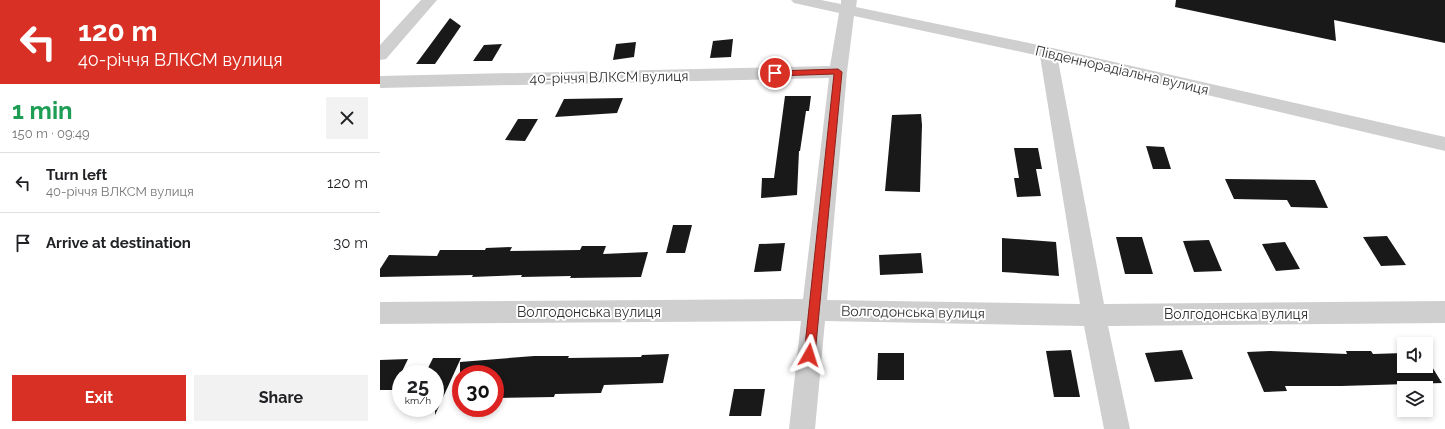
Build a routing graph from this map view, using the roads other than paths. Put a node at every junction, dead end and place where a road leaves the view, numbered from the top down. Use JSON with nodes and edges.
{"nodes":[{"id":1,"x":429,"y":0,"type":"edge"},
{"id":2,"x":799,"y":0,"type":"edge"},
{"id":3,"x":848,"y":5,"type":"edge"},
{"id":4,"x":1048,"y":52,"type":"junction"},
{"id":5,"x":380,"y":55,"type":"edge"},
{"id":6,"x":838,"y":72,"type":"junction"},
{"id":7,"x":380,"y":82,"type":"edge"},
{"id":8,"x":1445,"y":144,"type":"edge"},
{"id":9,"x":814,"y":310,"type":"junction"},
{"id":10,"x":1445,"y":312,"type":"edge"},
{"id":11,"x":380,"y":313,"type":"edge"},
{"id":12,"x":1094,"y":315,"type":"junction"},
{"id":13,"x":802,"y":429,"type":"edge"},
{"id":14,"x":1117,"y":429,"type":"edge"}],
"edges":[{"from":1,"to":5,"type":"street"},
{"from":2,"to":3,"type":"street","name":"Південнорадіальна вулиця"},
{"from":3,"to":4,"type":"street","name":"Південнорадіальна вулиця"},
{"from":3,"to":6,"type":"street"},
{"from":4,"to":8,"type":"street","name":"Південнорадіальна вулиця"},
{"from":4,"to":12,"type":"street"},
{"from":6,"to":7,"type":"street","name":"40-річчя ВЛКСМ вулиця"},
{"from":6,"to":9,"type":"street"},
{"from":9,"to":11,"type":"street","name":"Волгодонська вулиця"},
{"from":9,"to":12,"type":"street","name":"Волгодонська вулиця"},
{"from":9,"to":13,"type":"street"},
{"from":10,"to":12,"type":"street","name":"Волгодонська вулиця"},
{"from":12,"to":14,"type":"street"}]}
